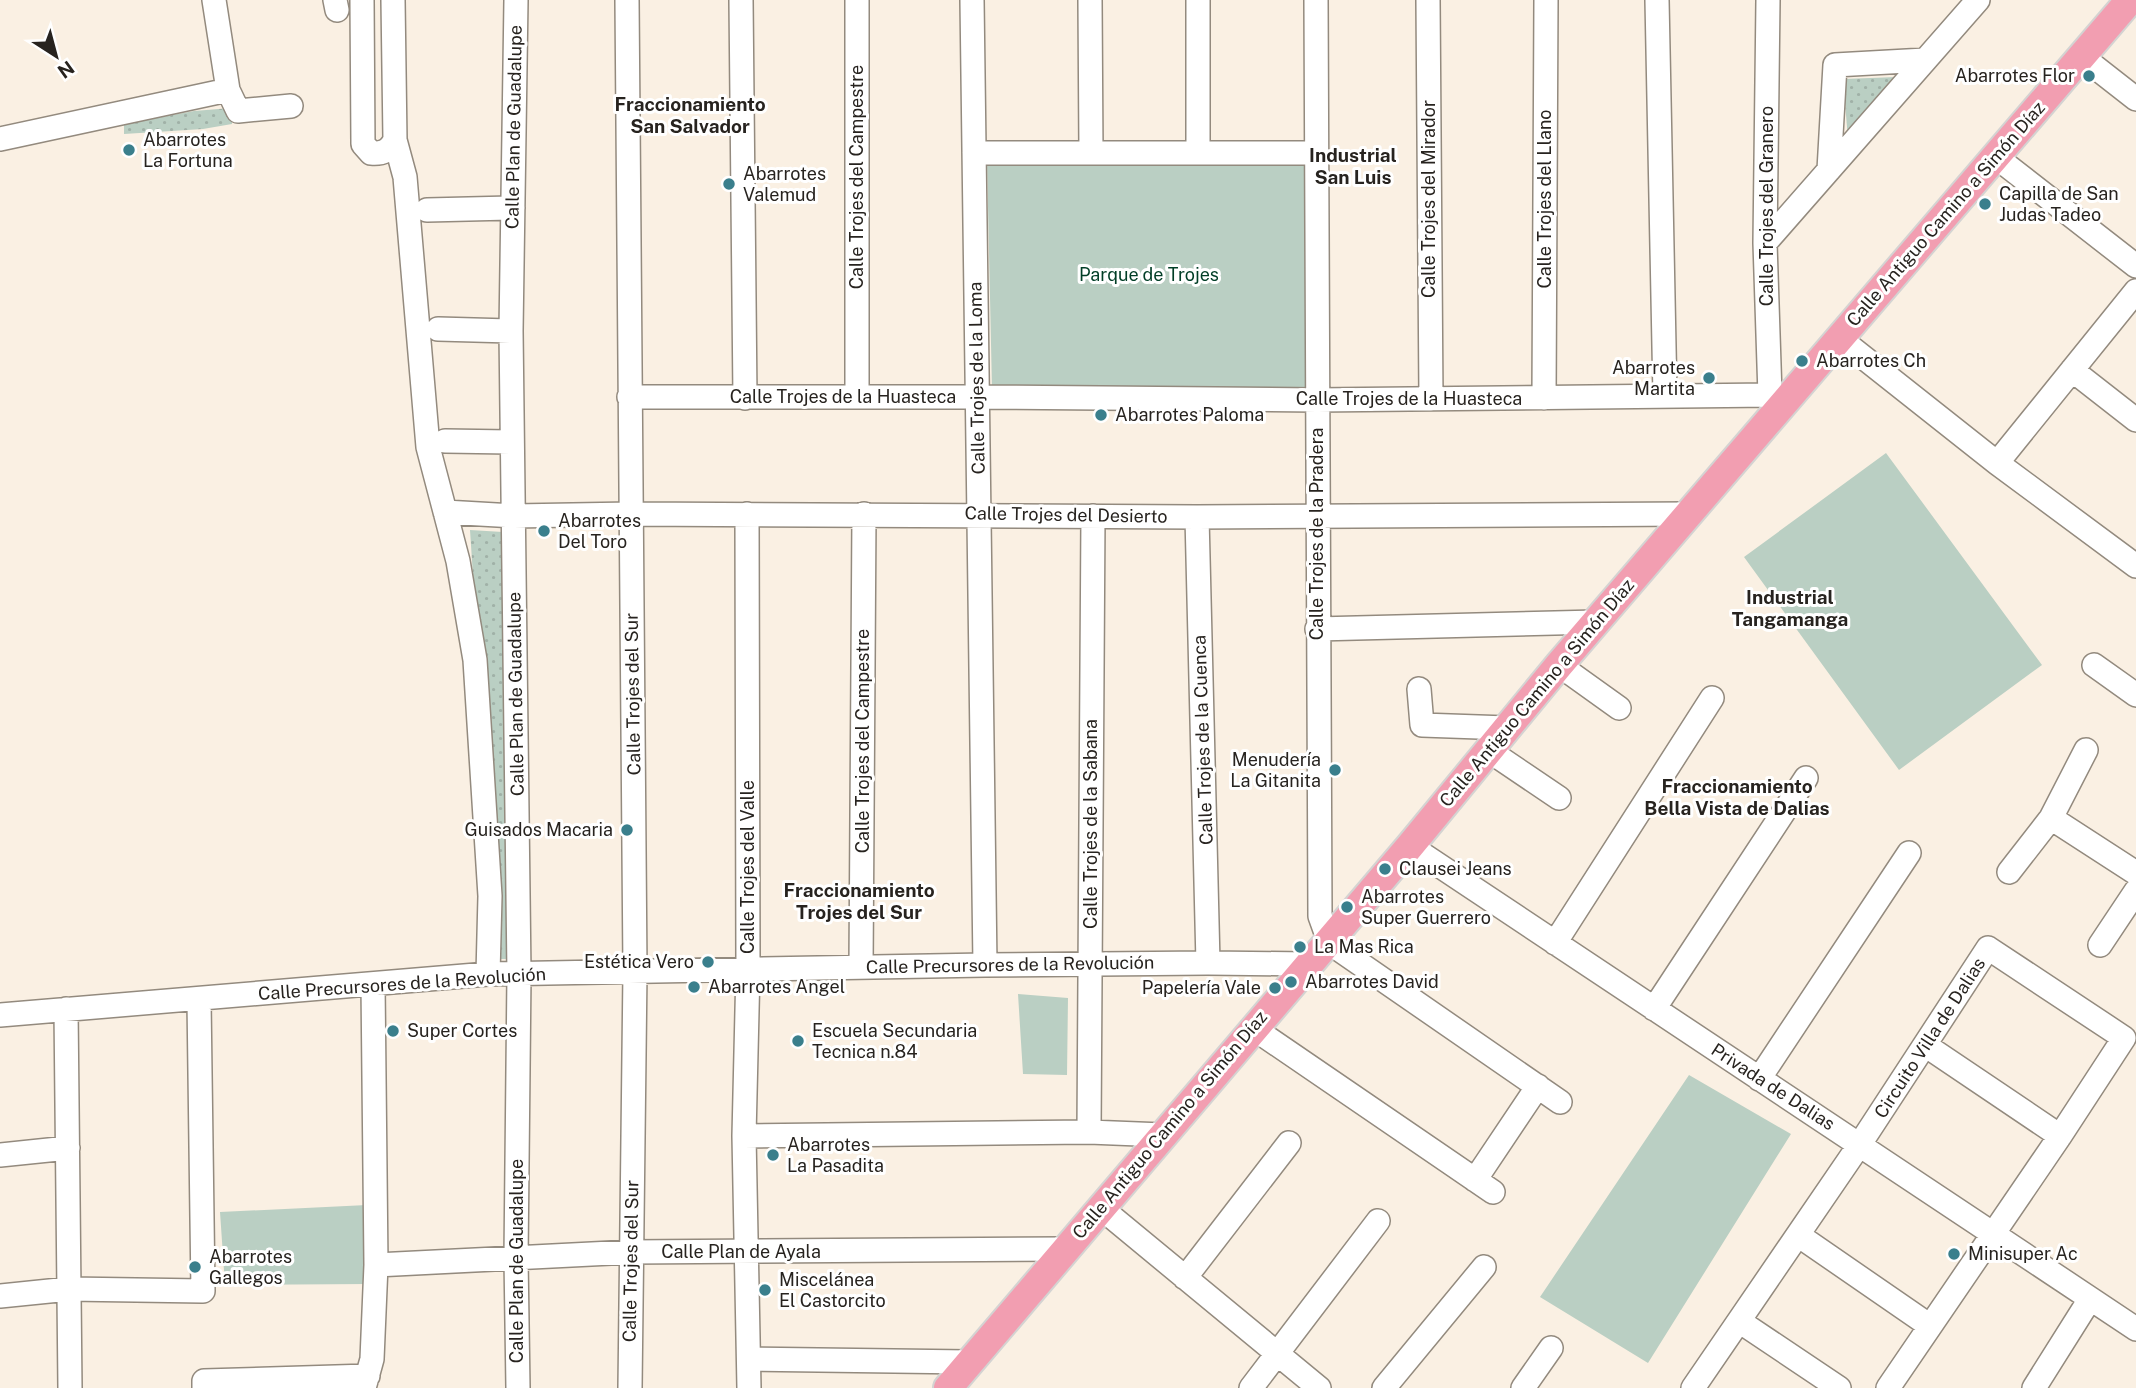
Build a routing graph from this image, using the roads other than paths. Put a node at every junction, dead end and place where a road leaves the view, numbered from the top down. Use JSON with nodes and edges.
{"nodes":[{"id":1,"x":214,"y":0,"type":"edge"},
{"id":2,"x":362,"y":0,"type":"edge"},
{"id":3,"x":393,"y":0,"type":"edge"},
{"id":4,"x":516,"y":0,"type":"edge"},
{"id":5,"x":626,"y":0,"type":"edge"},
{"id":6,"x":741,"y":0,"type":"edge"},
{"id":7,"x":857,"y":0,"type":"edge"},
{"id":8,"x":972,"y":0,"type":"edge"},
{"id":9,"x":1090,"y":0,"type":"edge"},
{"id":10,"x":1198,"y":0,"type":"edge"},
{"id":11,"x":1316,"y":0,"type":"edge"},
{"id":12,"x":1428,"y":0,"type":"edge"},
{"id":13,"x":1546,"y":0,"type":"edge"},
{"id":14,"x":1657,"y":0,"type":"edge"},
{"id":15,"x":1768,"y":0,"type":"edge"},
{"id":16,"x":1978,"y":0,"type":"edge"},
{"id":17,"x":2130,"y":0,"type":"edge"},
{"id":18,"x":2081,"y":56,"type":"junction"},
{"id":19,"x":1925,"y":60,"type":"junction"},
{"id":20,"x":228,"y":90,"type":"junction"},
{"id":21,"x":2136,"y":99,"type":"edge"},
{"id":22,"x":292,"y":106,"type":"dead end"},
{"id":23,"x":0,"y":139,"type":"edge"},
{"id":24,"x":395,"y":140,"type":"junction"},
{"id":25,"x":974,"y":153,"type":"junction"},
{"id":26,"x":1091,"y":153,"type":"junction"},
{"id":27,"x":1198,"y":153,"type":"junction"},
{"id":28,"x":1317,"y":153,"type":"junction"},
{"id":29,"x":1996,"y":157,"type":"junction"},
{"id":30,"x":1829,"y":170,"type":"junction"},
{"id":31,"x":513,"y":208,"type":"junction"},
{"id":32,"x":427,"y":210,"type":"dead end"},
{"id":33,"x":1765,"y":243,"type":"junction"},
{"id":34,"x":2136,"y":266,"type":"edge"},
{"id":35,"x":2136,"y":291,"type":"edge"},
{"id":36,"x":438,"y":329,"type":"dead end"},
{"id":37,"x":511,"y":331,"type":"junction"},
{"id":38,"x":1839,"y":338,"type":"junction"},
{"id":39,"x":2072,"y":370,"type":"junction"},
{"id":40,"x":1665,"y":396,"type":"junction"},
{"id":41,"x":629,"y":397,"type":"junction"},
{"id":42,"x":857,"y":397,"type":"junction"},
{"id":43,"x":977,"y":397,"type":"junction"},
{"id":44,"x":745,"y":398,"type":"junction"},
{"id":45,"x":1431,"y":398,"type":"junction"},
{"id":46,"x":1544,"y":398,"type":"junction"},
{"id":47,"x":1317,"y":400,"type":"junction"},
{"id":48,"x":1776,"y":400,"type":"junction"},
{"id":49,"x":2136,"y":420,"type":"edge"},
{"id":50,"x":445,"y":441,"type":"dead end"},
{"id":51,"x":512,"y":442,"type":"junction"},
{"id":52,"x":1997,"y":463,"type":"junction"},
{"id":53,"x":444,"y":512,"type":"junction"},
{"id":54,"x":631,"y":514,"type":"junction"},
{"id":55,"x":747,"y":514,"type":"junction"},
{"id":56,"x":864,"y":514,"type":"junction"},
{"id":57,"x":979,"y":514,"type":"junction"},
{"id":58,"x":1689,"y":514,"type":"junction"},
{"id":59,"x":514,"y":516,"type":"junction"},
{"id":60,"x":1093,"y":516,"type":"junction"},
{"id":61,"x":1317,"y":516,"type":"junction"},
{"id":62,"x":1197,"y":517,"type":"junction"},
{"id":63,"x":2136,"y":566,"type":"edge"},
{"id":64,"x":1596,"y":622,"type":"junction"},
{"id":65,"x":1317,"y":629,"type":"junction"},
{"id":66,"x":1559,"y":665,"type":"junction"},
{"id":67,"x":2094,"y":665,"type":"dead end"},
{"id":68,"x":1419,"y":689,"type":"dead end"},
{"id":69,"x":2136,"y":695,"type":"edge"},
{"id":70,"x":1712,"y":698,"type":"dead end"},
{"id":71,"x":1619,"y":708,"type":"dead end"},
{"id":72,"x":1507,"y":728,"type":"junction"},
{"id":73,"x":1488,"y":750,"type":"junction"},
{"id":74,"x":2086,"y":750,"type":"dead end"},
{"id":75,"x":1806,"y":778,"type":"dead end"},
{"id":76,"x":1559,"y":798,"type":"dead end"},
{"id":77,"x":2051,"y":818,"type":"junction"},
{"id":78,"x":1410,"y":846,"type":"junction"},
{"id":79,"x":1909,"y":853,"type":"dead end"},
{"id":80,"x":2009,"y":872,"type":"dead end"},
{"id":81,"x":2136,"y":873,"type":"edge"},
{"id":82,"x":2136,"y":891,"type":"edge"},
{"id":83,"x":1329,"y":941,"type":"junction"},
{"id":84,"x":1555,"y":943,"type":"junction"},
{"id":85,"x":2100,"y":945,"type":"dead end"},
{"id":86,"x":1208,"y":963,"type":"junction"},
{"id":87,"x":1090,"y":964,"type":"junction"},
{"id":88,"x":1309,"y":964,"type":"junction"},
{"id":89,"x":985,"y":965,"type":"junction"},
{"id":90,"x":861,"y":967,"type":"junction"},
{"id":91,"x":748,"y":969,"type":"junction"},
{"id":92,"x":635,"y":971,"type":"junction"},
{"id":93,"x":488,"y":974,"type":"junction"},
{"id":94,"x":519,"y":974,"type":"junction"},
{"id":95,"x":373,"y":984,"type":"junction"},
{"id":96,"x":199,"y":1000,"type":"junction"},
{"id":97,"x":66,"y":1009,"type":"junction"},
{"id":98,"x":1654,"y":1009,"type":"junction"},
{"id":99,"x":0,"y":1015,"type":"edge"},
{"id":100,"x":1253,"y":1028,"type":"junction"},
{"id":101,"x":1925,"y":1045,"type":"junction"},
{"id":102,"x":1759,"y":1079,"type":"junction"},
{"id":103,"x":1538,"y":1086,"type":"junction"},
{"id":104,"x":1560,"y":1102,"type":"dead end"},
{"id":105,"x":1089,"y":1132,"type":"junction"},
{"id":106,"x":1163,"y":1135,"type":"junction"},
{"id":107,"x":744,"y":1136,"type":"junction"},
{"id":108,"x":2060,"y":1136,"type":"junction"},
{"id":109,"x":1289,"y":1143,"type":"dead end"},
{"id":110,"x":1860,"y":1144,"type":"junction"},
{"id":111,"x":68,"y":1148,"type":"junction"},
{"id":112,"x":0,"y":1155,"type":"edge"},
{"id":113,"x":1101,"y":1208,"type":"junction"},
{"id":114,"x":1378,"y":1221,"type":"dead end"},
{"id":115,"x":1993,"y":1234,"type":"junction"},
{"id":116,"x":1798,"y":1235,"type":"junction"},
{"id":117,"x":1065,"y":1249,"type":"junction"},
{"id":118,"x":631,"y":1252,"type":"junction"},
{"id":119,"x":746,"y":1252,"type":"junction"},
{"id":120,"x":516,"y":1258,"type":"junction"},
{"id":121,"x":376,"y":1265,"type":"junction"},
{"id":122,"x":1484,"y":1267,"type":"dead end"},
{"id":123,"x":1185,"y":1278,"type":"junction"},
{"id":124,"x":69,"y":1289,"type":"junction"},
{"id":125,"x":0,"y":1296,"type":"edge"},
{"id":126,"x":2090,"y":1299,"type":"junction"},
{"id":127,"x":1739,"y":1321,"type":"junction"},
{"id":128,"x":1930,"y":1326,"type":"junction"},
{"id":129,"x":2136,"y":1329,"type":"edge"},
{"id":130,"x":1551,"y":1348,"type":"dead end"},
{"id":131,"x":1278,"y":1354,"type":"junction"},
{"id":132,"x":749,"y":1359,"type":"junction"},
{"id":133,"x":969,"y":1362,"type":"junction"},
{"id":134,"x":366,"y":1382,"type":"edge"},
{"id":135,"x":204,"y":1385,"type":"edge"},
{"id":136,"x":70,"y":1388,"type":"edge"},
{"id":137,"x":518,"y":1388,"type":"edge"},
{"id":138,"x":630,"y":1388,"type":"edge"},
{"id":139,"x":749,"y":1388,"type":"edge"},
{"id":140,"x":948,"y":1388,"type":"edge"},
{"id":141,"x":1251,"y":1388,"type":"edge"},
{"id":142,"x":1319,"y":1388,"type":"edge"},
{"id":143,"x":1384,"y":1388,"type":"edge"},
{"id":144,"x":1522,"y":1388,"type":"edge"},
{"id":145,"x":1693,"y":1388,"type":"edge"},
{"id":146,"x":1839,"y":1388,"type":"edge"},
{"id":147,"x":1888,"y":1388,"type":"edge"},
{"id":148,"x":2034,"y":1388,"type":"edge"}],
"edges":[{"from":1,"to":20,"type":"street"},
{"from":2,"to":24,"type":"street"},
{"from":3,"to":24,"type":"street"},
{"from":4,"to":31,"type":"street","name":"Calle Plan de Guadalupe"},
{"from":5,"to":41,"type":"street","name":"Calle Trojes del Sur"},
{"from":6,"to":44,"type":"street"},
{"from":7,"to":42,"type":"street","name":"Calle Trojes del Campestre"},
{"from":8,"to":25,"type":"street","name":"Calle Trojes de la Loma"},
{"from":9,"to":26,"type":"street"},
{"from":10,"to":27,"type":"street"},
{"from":11,"to":28,"type":"street","name":"Calle Trojes de la Pradera"},
{"from":12,"to":45,"type":"street","name":"Calle Trojes del Mirador"},
{"from":13,"to":46,"type":"street","name":"Calle Trojes del Llano"},
{"from":14,"to":40,"type":"street"},
{"from":15,"to":33,"type":"street","name":"Calle Trojes del Granero"},
{"from":16,"to":19,"type":"street"},
{"from":17,"to":18,"type":"main road","name":"Calle Antiguo Camino a Simón Díaz"},
{"from":18,"to":21,"type":"street"},
{"from":18,"to":29,"type":"main road","name":"Calle Antiguo Camino a Simón Díaz"},
{"from":19,"to":30,"type":"street"},
{"from":19,"to":30,"type":"street"},
{"from":20,"to":22,"type":"street"},
{"from":20,"to":23,"type":"street"},
{"from":24,"to":53,"type":"street"},
{"from":25,"to":26,"type":"street"},
{"from":25,"to":43,"type":"street","name":"Calle Trojes de la Loma"},
{"from":26,"to":27,"type":"street"},
{"from":27,"to":28,"type":"street"},
{"from":28,"to":47,"type":"street","name":"Calle Trojes de la Pradera"},
{"from":29,"to":34,"type":"street"},
{"from":29,"to":38,"type":"main road","name":"Calle Antiguo Camino a Simón Díaz"},
{"from":30,"to":33,"type":"street"},
{"from":31,"to":32,"type":"street"},
{"from":31,"to":37,"type":"street","name":"Calle Plan de Guadalupe"},
{"from":33,"to":48,"type":"street","name":"Calle Trojes del Granero"},
{"from":35,"to":39,"type":"street"},
{"from":36,"to":37,"type":"street"},
{"from":37,"to":51,"type":"street","name":"Calle Plan de Guadalupe"},
{"from":38,"to":48,"type":"main road","name":"Calle Antiguo Camino a Simón Díaz"},
{"from":38,"to":52,"type":"street"},
{"from":39,"to":49,"type":"street"},
{"from":39,"to":52,"type":"street"},
{"from":40,"to":46,"type":"street","name":"Calle Trojes de la Huasteca"},
{"from":40,"to":48,"type":"street","name":"Calle Trojes de la Huasteca"},
{"from":41,"to":44,"type":"street","name":"Calle Trojes de la Huasteca"},
{"from":41,"to":54,"type":"street","name":"Calle Trojes del Sur"},
{"from":42,"to":43,"type":"street","name":"Calle Trojes de la Huasteca"},
{"from":42,"to":44,"type":"street","name":"Calle Trojes de la Huasteca"},
{"from":43,"to":47,"type":"street","name":"Calle Trojes de la Huasteca"},
{"from":43,"to":57,"type":"street","name":"Calle Trojes de la Loma"},
{"from":45,"to":46,"type":"street","name":"Calle Trojes de la Huasteca"},
{"from":45,"to":47,"type":"street","name":"Calle Trojes de la Huasteca"},
{"from":47,"to":61,"type":"street","name":"Calle Trojes de la Pradera"},
{"from":48,"to":58,"type":"main road","name":"Calle Antiguo Camino a Simón Díaz"},
{"from":50,"to":51,"type":"street"},
{"from":51,"to":59,"type":"street","name":"Calle Plan de Guadalupe"},
{"from":52,"to":63,"type":"street"},
{"from":53,"to":59,"type":"street","name":"Calle Trojes del Desierto"},
{"from":53,"to":93,"type":"street"},
{"from":54,"to":55,"type":"street","name":"Calle Trojes del Desierto"},
{"from":54,"to":59,"type":"street","name":"Calle Trojes del Desierto"},
{"from":54,"to":92,"type":"street","name":"Calle Trojes del Sur"},
{"from":55,"to":56,"type":"street","name":"Calle Trojes del Desierto"},
{"from":55,"to":91,"type":"street","name":"Calle Trojes del Valle"},
{"from":56,"to":57,"type":"street","name":"Calle Trojes del Desierto"},
{"from":56,"to":90,"type":"street","name":"Calle Trojes del Campestre"},
{"from":57,"to":60,"type":"street","name":"Calle Trojes del Desierto"},
{"from":57,"to":89,"type":"street","name":"Calle Trojes de la Loma"},
{"from":58,"to":61,"type":"street","name":"Calle Trojes del Desierto"},
{"from":58,"to":64,"type":"main road","name":"Calle Antiguo Camino a Simón Díaz"},
{"from":59,"to":94,"type":"street","name":"Calle Plan de Guadalupe"},
{"from":60,"to":62,"type":"street","name":"Calle Trojes del Desierto"},
{"from":60,"to":87,"type":"street","name":"Calle Trojes de la Sabana"},
{"from":61,"to":62,"type":"street","name":"Calle Trojes del Desierto"},
{"from":61,"to":65,"type":"street","name":"Calle Trojes de la Pradera"},
{"from":62,"to":86,"type":"street","name":"Calle Trojes de la Cuenca"},
{"from":64,"to":65,"type":"street"},
{"from":64,"to":66,"type":"main road","name":"Calle Antiguo Camino a Simón Díaz"},
{"from":65,"to":83,"type":"street","name":"Calle Trojes de la Pradera"},
{"from":66,"to":71,"type":"street"},
{"from":66,"to":72,"type":"main road","name":"Calle Antiguo Camino a Simón Díaz"},
{"from":67,"to":69,"type":"street"},
{"from":68,"to":72,"type":"street"},
{"from":70,"to":84,"type":"street"},
{"from":72,"to":73,"type":"main road","name":"Calle Antiguo Camino a Simón Díaz"},
{"from":73,"to":76,"type":"street"},
{"from":73,"to":78,"type":"main road","name":"Calle Antiguo Camino a Simón Díaz"},
{"from":74,"to":77,"type":"street"},
{"from":75,"to":98,"type":"street"},
{"from":77,"to":80,"type":"street"},
{"from":77,"to":81,"type":"street"},
{"from":78,"to":83,"type":"main road","name":"Calle Antiguo Camino a Simón Díaz"},
{"from":78,"to":84,"type":"street","name":"Privada de Dalias"},
{"from":79,"to":102,"type":"street"},
{"from":82,"to":85,"type":"street"},
{"from":83,"to":88,"type":"main road","name":"Calle Antiguo Camino a Simón Díaz"},
{"from":83,"to":103,"type":"street"},
{"from":84,"to":98,"type":"street","name":"Privada de Dalias"},
{"from":86,"to":87,"type":"street","name":"Calle Precursores de la Revolución"},
{"from":86,"to":88,"type":"street","name":"Calle Precursores de la Revolución"},
{"from":87,"to":89,"type":"street","name":"Calle Precursores de la Revolución"},
{"from":87,"to":105,"type":"street","name":"Calle Trojes de la Sabana"},
{"from":88,"to":100,"type":"main road","name":"Calle Antiguo Camino a Simón Díaz"},
{"from":89,"to":90,"type":"street","name":"Calle Precursores de la Revolución"},
{"from":90,"to":91,"type":"street","name":"Calle Precursores de la Revolución"},
{"from":91,"to":92,"type":"street","name":"Calle Precursores de la Revolución"},
{"from":91,"to":107,"type":"street","name":"Calle Trojes del Valle"},
{"from":92,"to":94,"type":"street","name":"Calle Precursores de la Revolución"},
{"from":92,"to":118,"type":"street","name":"Calle Trojes del Sur"},
{"from":93,"to":94,"type":"street","name":"Calle Precursores de la Revolución"},
{"from":93,"to":95,"type":"street","name":"Calle Precursores de la Revolución"},
{"from":94,"to":120,"type":"street","name":"Calle Plan de Guadalupe"},
{"from":95,"to":96,"type":"street","name":"Calle Precursores de la Revolución"},
{"from":95,"to":121,"type":"street"},
{"from":96,"to":97,"type":"street","name":"Calle Precursores de la Revolución"},
{"from":96,"to":124,"type":"street"},
{"from":97,"to":99,"type":"street","name":"Calle Precursores de la Revolución"},
{"from":97,"to":111,"type":"street"},
{"from":98,"to":102,"type":"street","name":"Privada de Dalias"},
{"from":100,"to":103,"type":"street"},
{"from":100,"to":106,"type":"main road","name":"Calle Antiguo Camino a Simón Díaz"},
{"from":101,"to":108,"type":"street"},
{"from":101,"to":108,"type":"street","name":"Circuito Villa de Dalias"},
{"from":101,"to":110,"type":"street","name":"Circuito Villa de Dalias"},
{"from":102,"to":110,"type":"street","name":"Privada de Dalias"},
{"from":103,"to":104,"type":"street"},
{"from":105,"to":106,"type":"street"},
{"from":105,"to":107,"type":"street"},
{"from":106,"to":113,"type":"main road","name":"Calle Antiguo Camino a Simón Díaz"},
{"from":107,"to":119,"type":"street","name":"Calle Trojes del Valle"},
{"from":108,"to":115,"type":"street","name":"Circuito Villa de Dalias"},
{"from":109,"to":123,"type":"street"},
{"from":110,"to":115,"type":"street","name":"Privada de Dalias"},
{"from":110,"to":116,"type":"street","name":"Circuito Villa de Dalias"},
{"from":111,"to":112,"type":"street"},
{"from":111,"to":124,"type":"street"},
{"from":113,"to":117,"type":"main road","name":"Calle Antiguo Camino a Simón Díaz"},
{"from":113,"to":123,"type":"street"},
{"from":114,"to":131,"type":"street"},
{"from":115,"to":126,"type":"street","name":"Privada de Dalias"},
{"from":115,"to":128,"type":"street","name":"Circuito Villa de Dalias"},
{"from":116,"to":127,"type":"street","name":"Circuito Villa de Dalias"},
{"from":116,"to":128,"type":"street"},
{"from":117,"to":119,"type":"street","name":"Calle Plan de Ayala"},
{"from":117,"to":133,"type":"main road","name":"Calle Antiguo Camino a Simón Díaz"},
{"from":118,"to":119,"type":"street","name":"Calle Plan de Ayala"},
{"from":118,"to":120,"type":"street","name":"Calle Plan de Ayala"},
{"from":118,"to":138,"type":"street","name":"Calle Trojes del Sur"},
{"from":119,"to":132,"type":"street","name":"Calle Trojes del Valle"},
{"from":120,"to":121,"type":"street","name":"Calle Plan de Ayala"},
{"from":120,"to":137,"type":"street","name":"Calle Plan de Guadalupe"},
{"from":121,"to":134,"type":"street"},
{"from":122,"to":143,"type":"street"},
{"from":123,"to":131,"type":"street"},
{"from":124,"to":125,"type":"street"},
{"from":124,"to":136,"type":"street"},
{"from":126,"to":129,"type":"street","name":"Privada de Dalias"},
{"from":126,"to":148,"type":"street"},
{"from":127,"to":145,"type":"street","name":"Circuito Villa de Dalias"},
{"from":127,"to":146,"type":"street"},
{"from":128,"to":147,"type":"street","name":"Circuito Villa de Dalias"},
{"from":130,"to":144,"type":"street"},
{"from":131,"to":141,"type":"street"},
{"from":131,"to":142,"type":"street"},
{"from":132,"to":133,"type":"street"},
{"from":132,"to":139,"type":"street","name":"Calle Trojes del Valle"},
{"from":133,"to":140,"type":"main road","name":"Calle Antiguo Camino a Simón Díaz"},
{"from":134,"to":135,"type":"street"}]}
